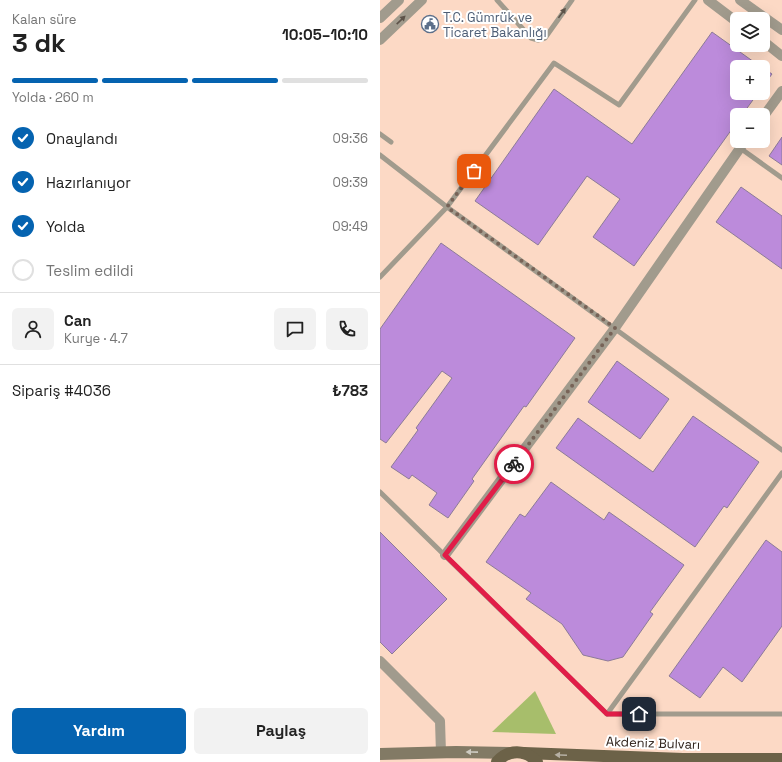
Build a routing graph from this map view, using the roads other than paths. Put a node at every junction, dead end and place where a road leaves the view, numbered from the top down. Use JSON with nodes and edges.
{"nodes":[{"id":1,"x":399,"y":0,"type":"edge"},
{"id":2,"x":422,"y":0,"type":"edge"},
{"id":3,"x":496,"y":0,"type":"edge"},
{"id":4,"x":572,"y":0,"type":"edge"},
{"id":5,"x":695,"y":0,"type":"edge"},
{"id":6,"x":708,"y":0,"type":"edge"},
{"id":7,"x":740,"y":0,"type":"edge"},
{"id":8,"x":730,"y":17,"type":"edge"},
{"id":9,"x":380,"y":18,"type":"edge"},
{"id":10,"x":782,"y":30,"type":"edge"},
{"id":11,"x":380,"y":40,"type":"edge"},
{"id":12,"x":770,"y":47,"type":"edge"},
{"id":13,"x":782,"y":56,"type":"edge"},
{"id":14,"x":782,"y":91,"type":"edge"},
{"id":15,"x":770,"y":108,"type":"edge"},
{"id":16,"x":380,"y":134,"type":"edge"},
{"id":17,"x":391,"y":142,"type":"dead end"},
{"id":18,"x":740,"y":148,"type":"edge"},
{"id":19,"x":748,"y":148,"type":"edge"},
{"id":20,"x":380,"y":155,"type":"edge"},
{"id":21,"x":782,"y":178,"type":"edge"},
{"id":22,"x":447,"y":207,"type":"junction"},
{"id":23,"x":380,"y":277,"type":"edge"},
{"id":24,"x":615,"y":328,"type":"junction"},
{"id":25,"x":782,"y":450,"type":"edge"},
{"id":26,"x":782,"y":473,"type":"edge"},
{"id":27,"x":380,"y":492,"type":"edge"},
{"id":28,"x":445,"y":555,"type":"junction"},
{"id":29,"x":380,"y":661,"type":"edge"},
{"id":30,"x":607,"y":714,"type":"junction"},
{"id":31,"x":782,"y":714,"type":"edge"},
{"id":32,"x":511,"y":752,"type":"junction"},
{"id":33,"x":441,"y":753,"type":"junction"},
{"id":34,"x":524,"y":753,"type":"junction"},
{"id":35,"x":380,"y":754,"type":"edge"},
{"id":36,"x":782,"y":759,"type":"edge"},
{"id":37,"x":497,"y":762,"type":"edge"},
{"id":38,"x":537,"y":762,"type":"edge"}],
"edges":[{"from":1,"to":9,"type":"street"},
{"from":11,"to":2,"type":"street","one_way":true},
{"from":3,"to":4,"type":"lane","one_way":true},
{"from":5,"to":22,"type":"lane"},
{"from":6,"to":8,"type":"street"},
{"from":7,"to":10,"type":"street"},
{"from":12,"to":13,"type":"street"},
{"from":14,"to":15,"type":"street"},
{"from":16,"to":17,"type":"lane"},
{"from":18,"to":24,"type":"street"},
{"from":19,"to":21,"type":"lane"},
{"from":20,"to":22,"type":"lane"},
{"from":22,"to":23,"type":"lane"},
{"from":22,"to":24,"type":"lane"},
{"from":24,"to":25,"type":"lane"},
{"from":24,"to":28,"type":"street"},
{"from":26,"to":30,"type":"lane"},
{"from":27,"to":28,"type":"lane"},
{"from":28,"to":30,"type":"lane"},
{"from":29,"to":33,"type":"street"},
{"from":30,"to":31,"type":"lane"},
{"from":32,"to":33,"type":"main road","one_way":true},
{"from":32,"to":34,"type":"main road","name":"Akdeniz Bulvarı"},
{"from":32,"to":37,"type":"main road"},
{"from":33,"to":35,"type":"main road"},
{"from":36,"to":34,"type":"main road","name":"Akdeniz Bulvarı","one_way":true},
{"from":34,"to":38,"type":"main road"}]}
